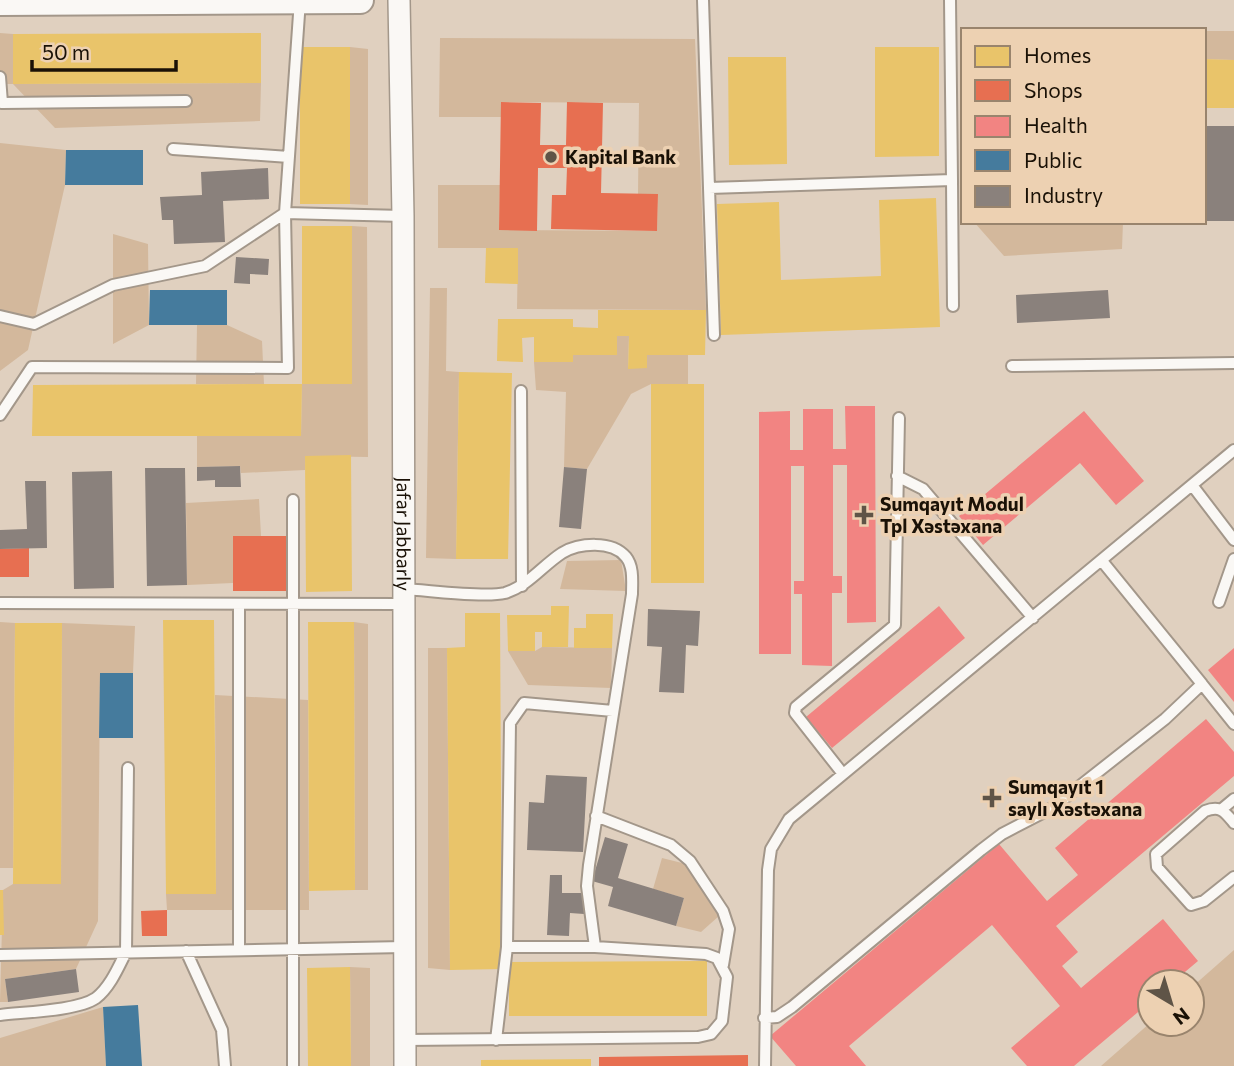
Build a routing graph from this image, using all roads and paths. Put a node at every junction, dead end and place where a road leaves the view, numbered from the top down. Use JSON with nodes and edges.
{"nodes":[{"id":1,"x":222,"y":0,"type":"edge"},
{"id":2,"x":300,"y":0,"type":"edge"},
{"id":3,"x":360,"y":0,"type":"edge"},
{"id":4,"x":399,"y":0,"type":"edge"},
{"id":5,"x":703,"y":0,"type":"edge"},
{"id":6,"x":950,"y":0,"type":"edge"},
{"id":7,"x":0,"y":2,"type":"edge"},
{"id":8,"x":0,"y":77,"type":"edge"},
{"id":9,"x":186,"y":101,"type":"dead end"},
{"id":10,"x":173,"y":149,"type":"dead end"},
{"id":11,"x":289,"y":157,"type":"junction"},
{"id":12,"x":952,"y":180,"type":"junction"},
{"id":13,"x":709,"y":188,"type":"junction"},
{"id":14,"x":285,"y":214,"type":"junction"},
{"id":15,"x":403,"y":216,"type":"junction"},
{"id":16,"x":953,"y":306,"type":"dead end"},
{"id":17,"x":0,"y":316,"type":"edge"},
{"id":18,"x":714,"y":335,"type":"dead end"},
{"id":19,"x":1234,"y":363,"type":"edge"},
{"id":20,"x":1012,"y":366,"type":"dead end"},
{"id":21,"x":521,"y":391,"type":"dead end"},
{"id":22,"x":0,"y":415,"type":"edge"},
{"id":23,"x":899,"y":418,"type":"dead end"},
{"id":24,"x":1234,"y":450,"type":"edge"},
{"id":25,"x":897,"y":477,"type":"junction"},
{"id":26,"x":1192,"y":485,"type":"junction"},
{"id":27,"x":293,"y":500,"type":"dead end"},
{"id":28,"x":1234,"y":540,"type":"edge"},
{"id":29,"x":1234,"y":559,"type":"edge"},
{"id":30,"x":1102,"y":561,"type":"junction"},
{"id":31,"x":522,"y":586,"type":"junction"},
{"id":32,"x":403,"y":597,"type":"junction"},
{"id":33,"x":1219,"y":602,"type":"dead end"},
{"id":34,"x":0,"y":603,"type":"edge"},
{"id":35,"x":239,"y":604,"type":"junction"},
{"id":36,"x":295,"y":604,"type":"junction"},
{"id":37,"x":1033,"y":618,"type":"junction"},
{"id":38,"x":1202,"y":684,"type":"junction"},
{"id":39,"x":613,"y":711,"type":"junction"},
{"id":40,"x":1234,"y":724,"type":"edge"},
{"id":41,"x":128,"y":768,"type":"dead end"},
{"id":42,"x":843,"y":774,"type":"junction"},
{"id":43,"x":1234,"y":799,"type":"edge"},
{"id":44,"x":1222,"y":809,"type":"junction"},
{"id":45,"x":596,"y":817,"type":"junction"},
{"id":46,"x":1234,"y":823,"type":"edge"},
{"id":47,"x":1234,"y":877,"type":"edge"},
{"id":48,"x":404,"y":947,"type":"junction"},
{"id":49,"x":507,"y":947,"type":"junction"},
{"id":50,"x":595,"y":947,"type":"junction"},
{"id":51,"x":292,"y":948,"type":"junction"},
{"id":52,"x":239,"y":950,"type":"junction"},
{"id":53,"x":186,"y":951,"type":"junction"},
{"id":54,"x":126,"y":953,"type":"junction"},
{"id":55,"x":0,"y":955,"type":"edge"},
{"id":56,"x":723,"y":965,"type":"junction"},
{"id":57,"x":0,"y":1015,"type":"edge"},
{"id":58,"x":764,"y":1018,"type":"junction"},
{"id":59,"x":405,"y":1040,"type":"junction"},
{"id":60,"x":496,"y":1040,"type":"junction"},
{"id":61,"x":225,"y":1066,"type":"edge"},
{"id":62,"x":293,"y":1066,"type":"edge"},
{"id":63,"x":405,"y":1066,"type":"edge"},
{"id":64,"x":765,"y":1066,"type":"edge"}],
"edges":[{"from":1,"to":2,"type":"street"},
{"from":1,"to":7,"type":"street"},
{"from":2,"to":3,"type":"street"},
{"from":2,"to":11,"type":"lane"},
{"from":4,"to":15,"type":"street","name":"Jafar Jabbarly"},
{"from":5,"to":13,"type":"lane"},
{"from":6,"to":12,"type":"lane"},
{"from":8,"to":9,"type":"lane"},
{"from":10,"to":11,"type":"lane"},
{"from":11,"to":14,"type":"lane"},
{"from":12,"to":13,"type":"lane"},
{"from":12,"to":16,"type":"lane"},
{"from":13,"to":18,"type":"lane"},
{"from":14,"to":15,"type":"lane"},
{"from":14,"to":17,"type":"lane"},
{"from":14,"to":22,"type":"lane"},
{"from":15,"to":32,"type":"street","name":"Jafar Jabbarly"},
{"from":19,"to":20,"type":"lane"},
{"from":21,"to":31,"type":"lane"},
{"from":23,"to":25,"type":"lane"},
{"from":24,"to":26,"type":"lane"},
{"from":25,"to":37,"type":"lane"},
{"from":25,"to":42,"type":"lane"},
{"from":26,"to":28,"type":"lane"},
{"from":26,"to":30,"type":"lane"},
{"from":27,"to":36,"type":"lane"},
{"from":29,"to":33,"type":"lane"},
{"from":30,"to":37,"type":"lane"},
{"from":30,"to":38,"type":"lane"},
{"from":31,"to":32,"type":"lane"},
{"from":31,"to":39,"type":"lane"},
{"from":32,"to":36,"type":"lane"},
{"from":32,"to":48,"type":"street","name":"Jafar Jabbarly"},
{"from":34,"to":35,"type":"lane"},
{"from":35,"to":36,"type":"lane"},
{"from":35,"to":52,"type":"lane"},
{"from":36,"to":51,"type":"lane"},
{"from":37,"to":42,"type":"lane"},
{"from":38,"to":40,"type":"lane"},
{"from":38,"to":58,"type":"lane"},
{"from":39,"to":45,"type":"lane"},
{"from":39,"to":49,"type":"lane"},
{"from":41,"to":54,"type":"lane"},
{"from":42,"to":58,"type":"lane"},
{"from":43,"to":44,"type":"lane"},
{"from":44,"to":46,"type":"lane"},
{"from":44,"to":47,"type":"lane"},
{"from":45,"to":50,"type":"lane"},
{"from":45,"to":56,"type":"lane"},
{"from":48,"to":51,"type":"lane"},
{"from":48,"to":59,"type":"street","name":"Jafar Jabbarly"},
{"from":49,"to":50,"type":"lane"},
{"from":49,"to":60,"type":"lane"},
{"from":50,"to":56,"type":"lane"},
{"from":51,"to":52,"type":"lane"},
{"from":51,"to":62,"type":"lane"},
{"from":52,"to":53,"type":"lane"},
{"from":53,"to":54,"type":"lane"},
{"from":53,"to":61,"type":"lane"},
{"from":54,"to":55,"type":"lane"},
{"from":54,"to":57,"type":"lane"},
{"from":56,"to":60,"type":"lane"},
{"from":58,"to":64,"type":"lane"},
{"from":59,"to":60,"type":"lane"},
{"from":59,"to":63,"type":"street","name":"Jafar Jabbarly"}]}
